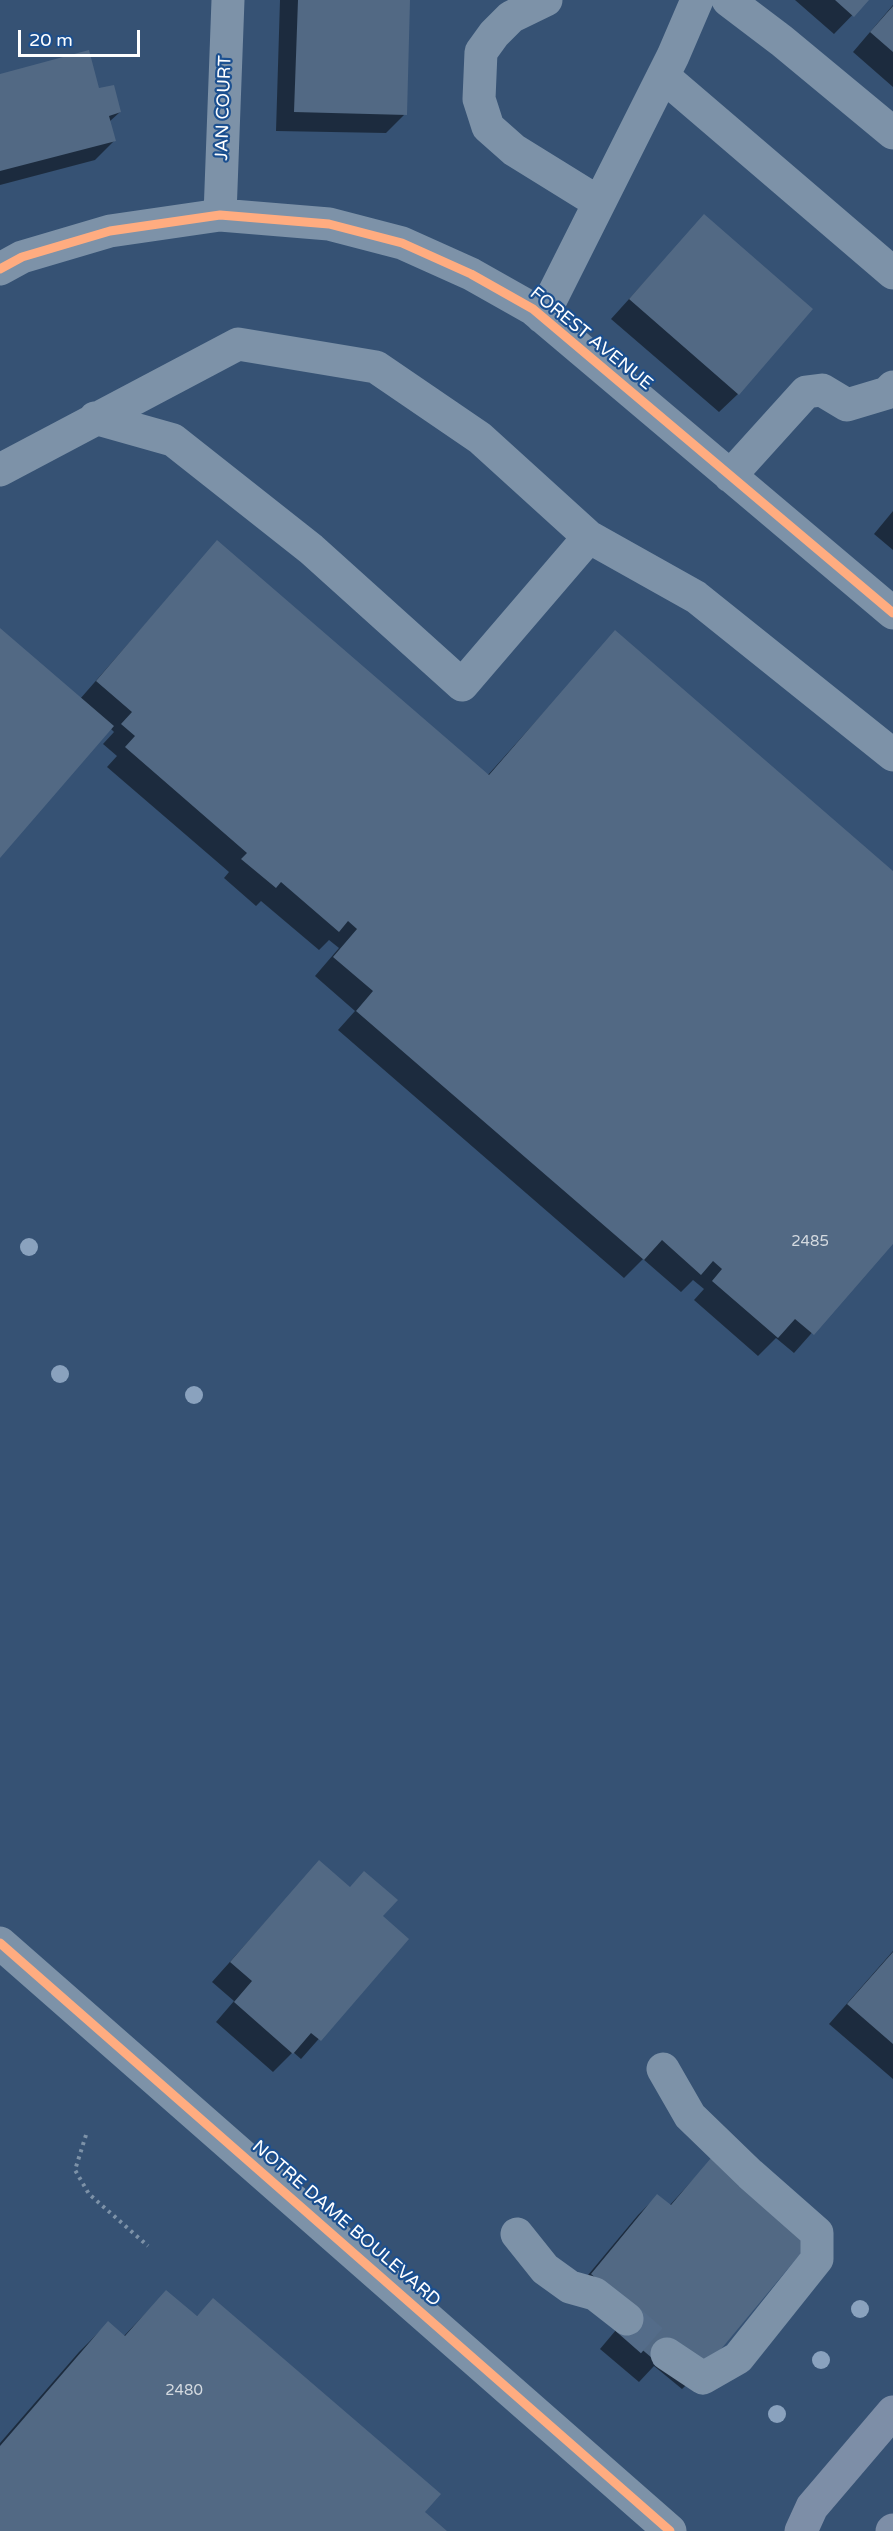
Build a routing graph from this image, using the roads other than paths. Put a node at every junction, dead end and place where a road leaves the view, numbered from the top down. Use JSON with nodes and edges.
{"nodes":[{"id":1,"x":228,"y":0,"type":"edge"},
{"id":2,"x":546,"y":0,"type":"edge"},
{"id":3,"x":697,"y":0,"type":"edge"},
{"id":4,"x":728,"y":0,"type":"edge"},
{"id":5,"x":663,"y":76,"type":"junction"},
{"id":6,"x":893,"y":133,"type":"edge"},
{"id":7,"x":598,"y":202,"type":"junction"},
{"id":8,"x":220,"y":215,"type":"junction"},
{"id":9,"x":0,"y":269,"type":"edge"},
{"id":10,"x":893,"y":273,"type":"edge"},
{"id":11,"x":542,"y":317,"type":"junction"},
{"id":12,"x":893,"y":387,"type":"edge"},
{"id":13,"x":95,"y":418,"type":"junction"},
{"id":14,"x":0,"y":470,"type":"edge"},
{"id":15,"x":730,"y":476,"type":"junction"},
{"id":16,"x":589,"y":537,"type":"junction"},
{"id":17,"x":893,"y":614,"type":"edge"},
{"id":18,"x":893,"y":755,"type":"edge"},
{"id":19,"x":0,"y":1943,"type":"edge"},
{"id":20,"x":663,"y":2069,"type":"dead end"},
{"id":21,"x":517,"y":2234,"type":"dead end"},
{"id":22,"x":627,"y":2319,"type":"tunnel mouth"},
{"id":23,"x":667,"y":2354,"type":"tunnel mouth"},
{"id":24,"x":893,"y":2412,"type":"edge"},
{"id":25,"x":670,"y":2531,"type":"edge"},
{"id":26,"x":801,"y":2531,"type":"edge"}],
"edges":[{"from":1,"to":8,"type":"street","name":"JAN COURT"},
{"from":2,"to":7,"type":"street"},
{"from":3,"to":5,"type":"street"},
{"from":4,"to":6,"type":"street"},
{"from":5,"to":7,"type":"street"},
{"from":5,"to":10,"type":"street"},
{"from":7,"to":11,"type":"street"},
{"from":8,"to":9,"type":"street","name":"FOREST AVENUE"},
{"from":8,"to":11,"type":"street","name":"FOREST AVENUE"},
{"from":11,"to":15,"type":"street","name":"FOREST AVENUE"},
{"from":12,"to":15,"type":"street"},
{"from":13,"to":14,"type":"street"},
{"from":13,"to":16,"type":"street"},
{"from":13,"to":16,"type":"street"},
{"from":15,"to":17,"type":"street","name":"FOREST AVENUE"},
{"from":16,"to":18,"type":"street"},
{"from":19,"to":25,"type":"street","name":"NOTRE DAME BOULEVARD"},
{"from":20,"to":23,"type":"street"},
{"from":21,"to":22,"type":"street"},
{"from":24,"to":26,"type":"main road"}]}
